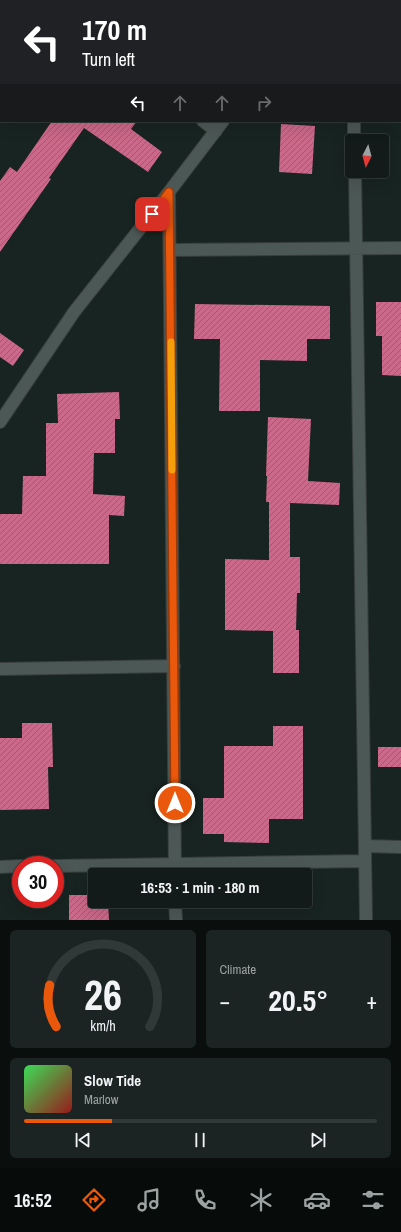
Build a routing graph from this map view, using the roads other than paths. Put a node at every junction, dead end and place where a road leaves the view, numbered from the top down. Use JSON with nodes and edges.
{"nodes":[{"id":1,"x":206,"y":122,"type":"edge"},
{"id":2,"x":354,"y":122,"type":"edge"},
{"id":3,"x":219,"y":126,"type":"edge"},
{"id":4,"x":354,"y":134,"type":"edge"},
{"id":5,"x":355,"y":178,"type":"edge"},
{"id":6,"x":169,"y":192,"type":"junction"},
{"id":7,"x":356,"y":248,"type":"junction"},
{"id":8,"x":401,"y":248,"type":"edge"},
{"id":9,"x":170,"y":250,"type":"junction"},
{"id":10,"x":0,"y":422,"type":"edge"},
{"id":11,"x":174,"y":666,"type":"junction"},
{"id":12,"x":0,"y":669,"type":"edge"},
{"id":13,"x":365,"y":846,"type":"junction"},
{"id":14,"x":401,"y":847,"type":"edge"},
{"id":15,"x":365,"y":861,"type":"junction"},
{"id":16,"x":12,"y":866,"type":"edge"},
{"id":17,"x":64,"y":866,"type":"edge"},
{"id":18,"x":0,"y":867,"type":"edge"},
{"id":19,"x":115,"y":868,"type":"edge"},
{"id":20,"x":175,"y":868,"type":"edge"},
{"id":21,"x":217,"y":868,"type":"edge"},
{"id":22,"x":176,"y":908,"type":"edge"},
{"id":23,"x":176,"y":920,"type":"edge"},
{"id":24,"x":366,"y":920,"type":"edge"}],
"edges":[{"from":1,"to":3,"type":"street"},
{"from":2,"to":4,"type":"street"},
{"from":3,"to":6,"type":"street"},
{"from":5,"to":7,"type":"street"},
{"from":6,"to":9,"type":"street"},
{"from":6,"to":10,"type":"street"},
{"from":7,"to":8,"type":"street"},
{"from":7,"to":9,"type":"street"},
{"from":7,"to":13,"type":"street"},
{"from":9,"to":11,"type":"street"},
{"from":11,"to":12,"type":"street"},
{"from":11,"to":20,"type":"street"},
{"from":13,"to":14,"type":"street"},
{"from":13,"to":15,"type":"street"},
{"from":15,"to":21,"type":"street"},
{"from":15,"to":24,"type":"street"},
{"from":16,"to":18,"type":"street"},
{"from":17,"to":19,"type":"street"},
{"from":22,"to":23,"type":"street"}]}
